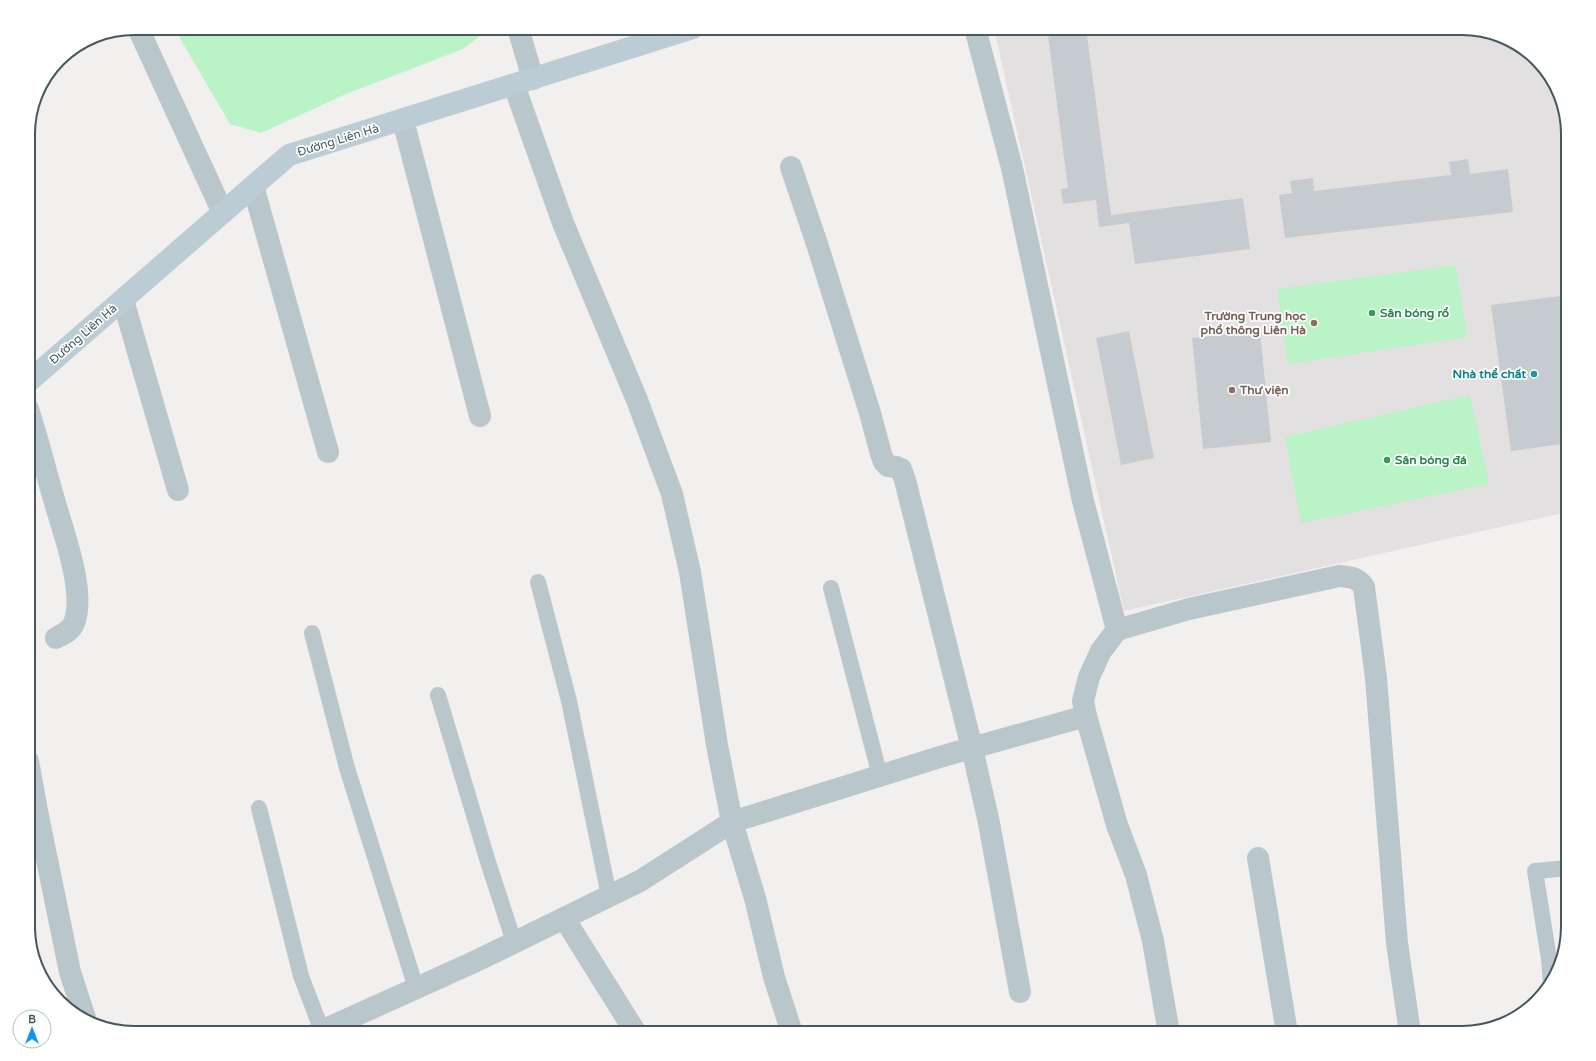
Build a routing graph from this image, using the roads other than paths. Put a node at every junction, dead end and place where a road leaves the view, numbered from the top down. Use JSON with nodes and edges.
{"nodes":[{"id":1,"x":141,"y":35,"type":"edge"},
{"id":2,"x":519,"y":35,"type":"edge"},
{"id":3,"x":671,"y":35,"type":"edge"},
{"id":4,"x":978,"y":35,"type":"edge"},
{"id":5,"x":523,"y":82,"type":"junction"},
{"id":6,"x":403,"y":120,"type":"junction"},
{"id":7,"x":790,"y":167,"type":"dead end"},
{"id":8,"x":253,"y":186,"type":"junction"},
{"id":9,"x":223,"y":213,"type":"junction"},
{"id":10,"x":123,"y":300,"type":"junction"},
{"id":11,"x":35,"y":376,"type":"edge"},
{"id":12,"x":480,"y":416,"type":"dead end"},
{"id":13,"x":35,"y":433,"type":"edge"},
{"id":14,"x":328,"y":452,"type":"dead end"},
{"id":15,"x":178,"y":490,"type":"dead end"},
{"id":16,"x":538,"y":582,"type":"dead end"},
{"id":17,"x":831,"y":588,"type":"dead end"},
{"id":18,"x":1117,"y":630,"type":"junction"},
{"id":19,"x":312,"y":633,"type":"dead end"},
{"id":20,"x":56,"y":638,"type":"dead end"},
{"id":21,"x":438,"y":695,"type":"dead end"},
{"id":22,"x":1086,"y":716,"type":"junction"},
{"id":23,"x":972,"y":748,"type":"junction"},
{"id":24,"x":880,"y":776,"type":"junction"},
{"id":25,"x":35,"y":800,"type":"edge"},
{"id":26,"x":259,"y":808,"type":"dead end"},
{"id":27,"x":732,"y":822,"type":"junction"},
{"id":28,"x":1258,"y":858,"type":"dead end"},
{"id":29,"x":1561,"y":869,"type":"edge"},
{"id":30,"x":608,"y":896,"type":"junction"},
{"id":31,"x":564,"y":918,"type":"junction"},
{"id":32,"x":514,"y":942,"type":"junction"},
{"id":33,"x":1550,"y":972,"type":"edge"},
{"id":34,"x":416,"y":988,"type":"junction"},
{"id":35,"x":1020,"y":992,"type":"dead end"},
{"id":36,"x":83,"y":1012,"type":"edge"},
{"id":37,"x":317,"y":1026,"type":"edge"},
{"id":38,"x":332,"y":1026,"type":"edge"},
{"id":39,"x":632,"y":1026,"type":"edge"},
{"id":40,"x":790,"y":1026,"type":"edge"},
{"id":41,"x":1168,"y":1026,"type":"edge"},
{"id":42,"x":1286,"y":1026,"type":"edge"},
{"id":43,"x":1409,"y":1026,"type":"edge"}],
"edges":[{"from":1,"to":9,"type":"street"},
{"from":2,"to":5,"type":"street"},
{"from":3,"to":5,"type":"main road","name":"Đường Liên Hà"},
{"from":4,"to":18,"type":"street"},
{"from":5,"to":6,"type":"main road","name":"Đường Liên Hà"},
{"from":5,"to":27,"type":"street"},
{"from":6,"to":8,"type":"main road","name":"Đường Liên Hà"},
{"from":6,"to":12,"type":"street"},
{"from":7,"to":23,"type":"street"},
{"from":8,"to":9,"type":"main road","name":"Đường Liên Hà"},
{"from":8,"to":14,"type":"street"},
{"from":9,"to":10,"type":"main road","name":"Đường Liên Hà"},
{"from":10,"to":11,"type":"main road","name":"Đường Liên Hà"},
{"from":10,"to":15,"type":"street"},
{"from":13,"to":20,"type":"street"},
{"from":16,"to":30,"type":"lane"},
{"from":17,"to":24,"type":"lane"},
{"from":18,"to":22,"type":"street"},
{"from":18,"to":43,"type":"street"},
{"from":19,"to":34,"type":"lane"},
{"from":21,"to":32,"type":"lane"},
{"from":22,"to":23,"type":"street"},
{"from":22,"to":41,"type":"street"},
{"from":23,"to":24,"type":"street"},
{"from":23,"to":35,"type":"street"},
{"from":24,"to":27,"type":"street"},
{"from":25,"to":36,"type":"street"},
{"from":26,"to":37,"type":"lane"},
{"from":27,"to":30,"type":"street"},
{"from":27,"to":40,"type":"street"},
{"from":28,"to":42,"type":"street"},
{"from":29,"to":33,"type":"lane"},
{"from":30,"to":31,"type":"street"},
{"from":31,"to":32,"type":"street"},
{"from":31,"to":39,"type":"street"},
{"from":32,"to":34,"type":"street"},
{"from":34,"to":38,"type":"street"}]}
